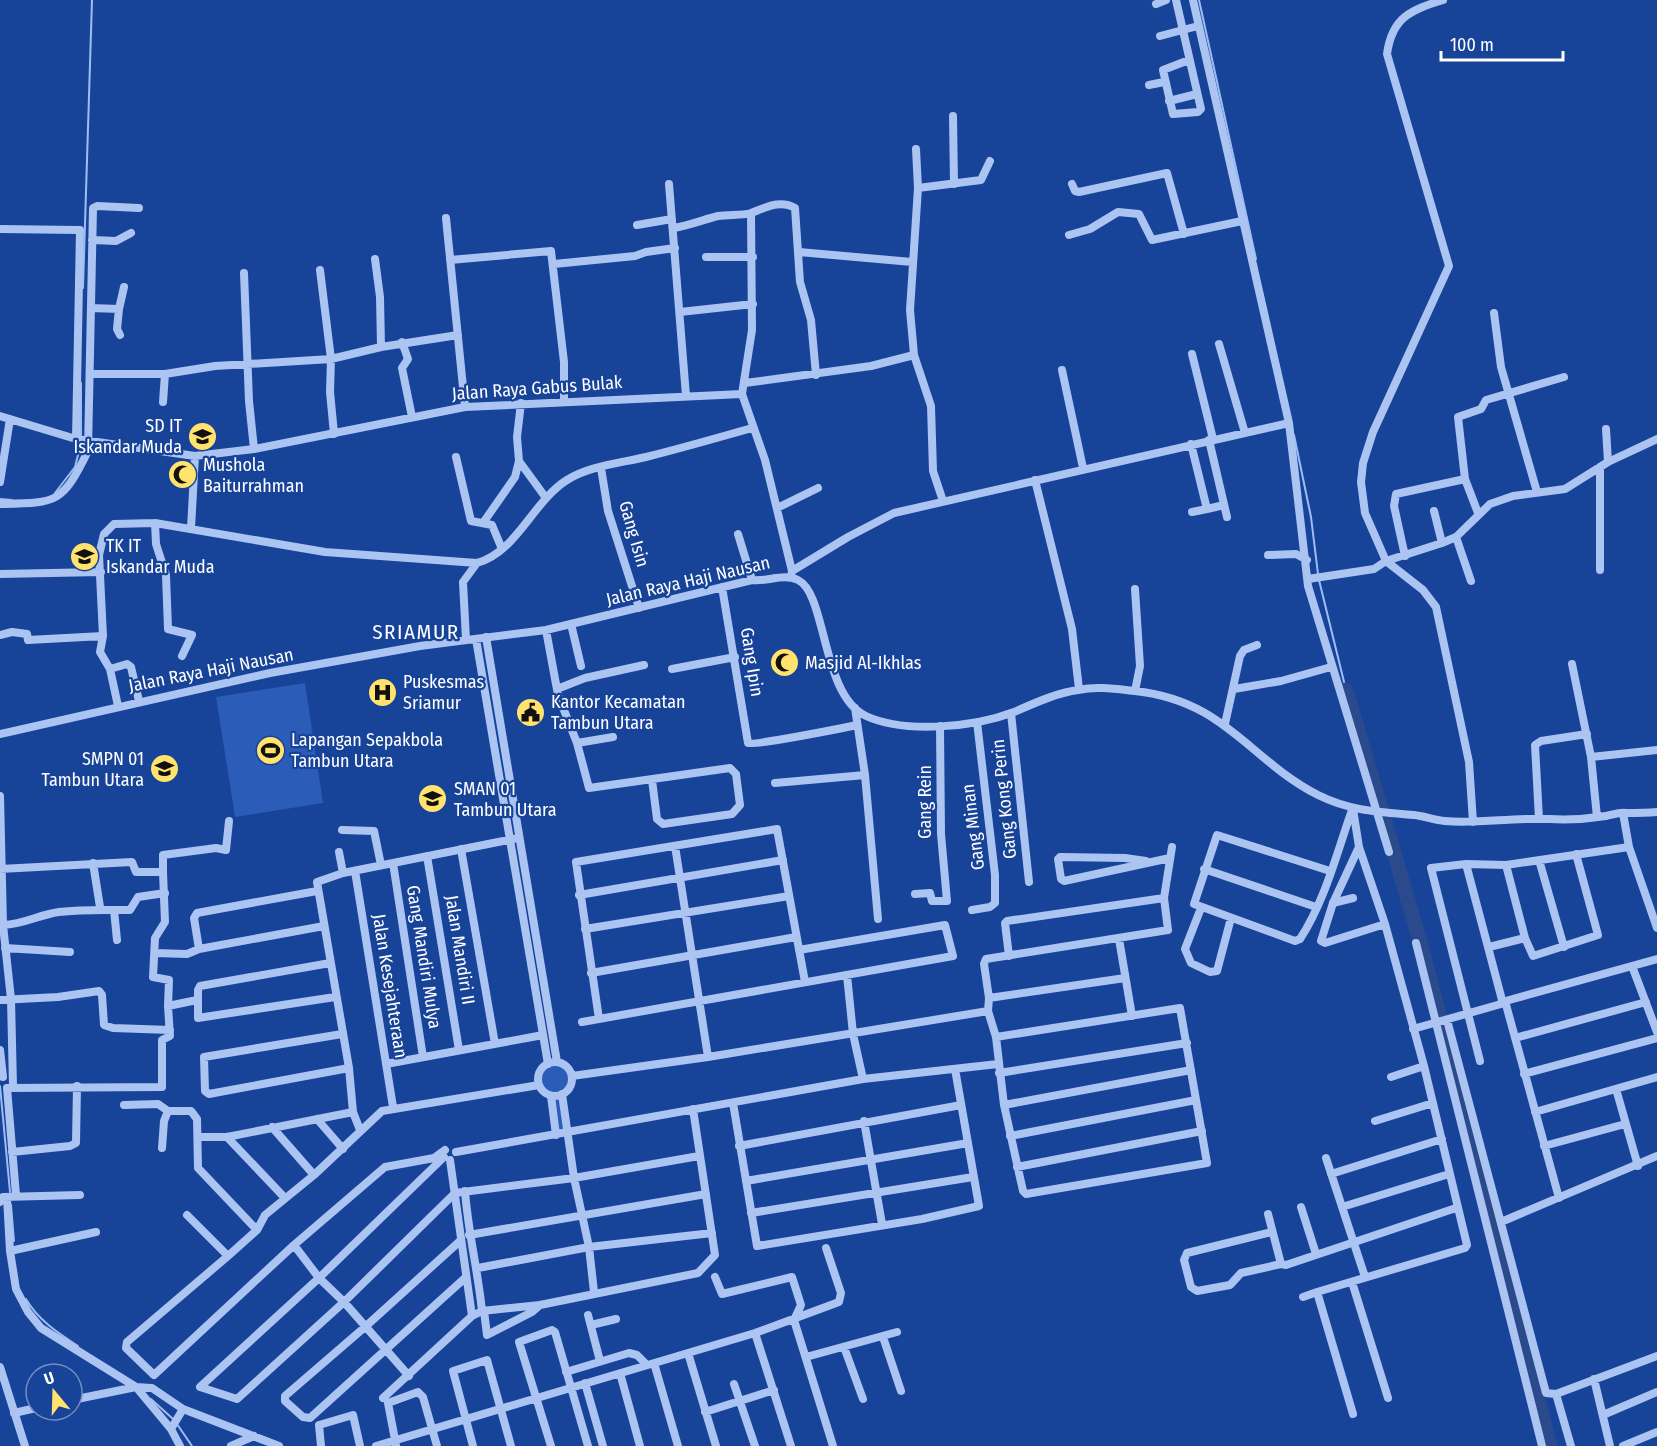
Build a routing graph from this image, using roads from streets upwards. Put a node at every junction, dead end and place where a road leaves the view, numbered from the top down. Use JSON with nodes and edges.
{"nodes":[{"id":1,"x":1166,"y":0,"type":"edge"},
{"id":2,"x":1176,"y":0,"type":"edge"},
{"id":3,"x":1192,"y":0,"type":"edge"},
{"id":4,"x":1443,"y":0,"type":"edge"},
{"id":5,"x":1156,"y":4,"type":"dead end"},
{"id":6,"x":1198,"y":26,"type":"junction"},
{"id":7,"x":1183,"y":30,"type":"junction"},
{"id":8,"x":1160,"y":36,"type":"dead end"},
{"id":9,"x":1189,"y":60,"type":"junction"},
{"id":10,"x":1164,"y":82,"type":"junction"},
{"id":11,"x":1149,"y":85,"type":"dead end"},
{"id":12,"x":1197,"y":94,"type":"junction"},
{"id":13,"x":1169,"y":101,"type":"junction"},
{"id":14,"x":953,"y":116,"type":"dead end"},
{"id":15,"x":916,"y":149,"type":"dead end"},
{"id":16,"x":990,"y":160,"type":"dead end"},
{"id":17,"x":669,"y":184,"type":"dead end"},
{"id":18,"x":954,"y":184,"type":"junction"},
{"id":19,"x":1072,"y":184,"type":"dead end"},
{"id":20,"x":918,"y":188,"type":"junction"},
{"id":21,"x":139,"y":208,"type":"dead end"},
{"id":22,"x":751,"y":213,"type":"junction"},
{"id":23,"x":446,"y":218,"type":"dead end"},
{"id":24,"x":1242,"y":221,"type":"junction"},
{"id":25,"x":673,"y":224,"type":"junction"},
{"id":26,"x":637,"y":225,"type":"dead end"},
{"id":27,"x":0,"y":229,"type":"edge"},
{"id":28,"x":131,"y":233,"type":"dead end"},
{"id":29,"x":1184,"y":234,"type":"junction"},
{"id":30,"x":1069,"y":235,"type":"dead end"},
{"id":31,"x":92,"y":240,"type":"junction"},
{"id":32,"x":675,"y":248,"type":"junction"},
{"id":33,"x":799,"y":252,"type":"junction"},
{"id":34,"x":706,"y":256,"type":"dead end"},
{"id":35,"x":753,"y":257,"type":"junction"},
{"id":36,"x":375,"y":259,"type":"dead end"},
{"id":37,"x":450,"y":260,"type":"junction"},
{"id":38,"x":912,"y":262,"type":"junction"},
{"id":39,"x":554,"y":264,"type":"junction"},
{"id":40,"x":320,"y":270,"type":"dead end"},
{"id":41,"x":244,"y":273,"type":"dead end"},
{"id":42,"x":124,"y":287,"type":"dead end"},
{"id":43,"x":753,"y":304,"type":"junction"},
{"id":44,"x":91,"y":308,"type":"junction"},
{"id":45,"x":119,"y":309,"type":"junction"},
{"id":46,"x":680,"y":312,"type":"junction"},
{"id":47,"x":1494,"y":313,"type":"dead end"},
{"id":48,"x":120,"y":335,"type":"dead end"},
{"id":49,"x":458,"y":335,"type":"junction"},
{"id":50,"x":402,"y":342,"type":"junction"},
{"id":51,"x":1219,"y":344,"type":"dead end"},
{"id":52,"x":381,"y":347,"type":"junction"},
{"id":53,"x":1192,"y":354,"type":"dead end"},
{"id":54,"x":914,"y":355,"type":"junction"},
{"id":55,"x":331,"y":359,"type":"junction"},
{"id":56,"x":248,"y":365,"type":"junction"},
{"id":57,"x":1062,"y":370,"type":"dead end"},
{"id":58,"x":91,"y":374,"type":"junction"},
{"id":59,"x":165,"y":374,"type":"junction"},
{"id":60,"x":816,"y":375,"type":"junction"},
{"id":61,"x":1564,"y":377,"type":"dead end"},
{"id":62,"x":746,"y":383,"type":"junction"},
{"id":63,"x":742,"y":394,"type":"junction"},
{"id":64,"x":1509,"y":394,"type":"junction"},
{"id":65,"x":686,"y":396,"type":"junction"},
{"id":66,"x":163,"y":402,"type":"dead end"},
{"id":67,"x":564,"y":402,"type":"junction"},
{"id":68,"x":521,"y":404,"type":"junction"},
{"id":69,"x":465,"y":406,"type":"junction"},
{"id":70,"x":0,"y":416,"type":"edge"},
{"id":71,"x":412,"y":417,"type":"junction"},
{"id":72,"x":10,"y":419,"type":"junction"},
{"id":73,"x":1289,"y":423,"type":"junction"},
{"id":74,"x":752,"y":428,"type":"junction"},
{"id":75,"x":1606,"y":429,"type":"dead end"},
{"id":76,"x":1245,"y":433,"type":"junction"},
{"id":77,"x":334,"y":434,"type":"junction"},
{"id":78,"x":76,"y":439,"type":"junction"},
{"id":79,"x":1211,"y":440,"type":"junction"},
{"id":80,"x":1657,"y":440,"type":"edge"},
{"id":81,"x":90,"y":441,"type":"junction"},
{"id":82,"x":1191,"y":444,"type":"junction"},
{"id":83,"x":254,"y":449,"type":"junction"},
{"id":84,"x":195,"y":456,"type":"junction"},
{"id":85,"x":456,"y":457,"type":"dead end"},
{"id":86,"x":519,"y":460,"type":"junction"},
{"id":87,"x":1604,"y":464,"type":"junction"},
{"id":88,"x":601,"y":468,"type":"junction"},
{"id":89,"x":1083,"y":468,"type":"junction"},
{"id":90,"x":1465,"y":479,"type":"junction"},
{"id":91,"x":1035,"y":480,"type":"junction"},
{"id":92,"x":0,"y":482,"type":"edge"},
{"id":93,"x":818,"y":489,"type":"dead end"},
{"id":94,"x":1537,"y":492,"type":"junction"},
{"id":95,"x":546,"y":498,"type":"junction"},
{"id":96,"x":943,"y":501,"type":"junction"},
{"id":97,"x":0,"y":504,"type":"edge"},
{"id":98,"x":1224,"y":504,"type":"junction"},
{"id":99,"x":777,"y":508,"type":"junction"},
{"id":100,"x":1207,"y":509,"type":"junction"},
{"id":101,"x":1434,"y":511,"type":"dead end"},
{"id":102,"x":1192,"y":512,"type":"dead end"},
{"id":103,"x":1478,"y":513,"type":"junction"},
{"id":104,"x":1227,"y":517,"type":"dead end"},
{"id":105,"x":155,"y":523,"type":"junction"},
{"id":106,"x":483,"y":523,"type":"junction"},
{"id":107,"x":191,"y":528,"type":"junction"},
{"id":108,"x":738,"y":534,"type":"dead end"},
{"id":109,"x":1456,"y":537,"type":"junction"},
{"id":110,"x":1442,"y":543,"type":"junction"},
{"id":111,"x":502,"y":549,"type":"junction"},
{"id":112,"x":1269,"y":555,"type":"dead end"},
{"id":113,"x":1405,"y":556,"type":"junction"},
{"id":114,"x":1307,"y":560,"type":"junction"},
{"id":115,"x":1386,"y":561,"type":"junction"},
{"id":116,"x":477,"y":563,"type":"junction"},
{"id":117,"x":1600,"y":570,"type":"dead end"},
{"id":118,"x":101,"y":572,"type":"junction"},
{"id":119,"x":0,"y":574,"type":"edge"},
{"id":120,"x":792,"y":574,"type":"junction"},
{"id":121,"x":1308,"y":579,"type":"junction"},
{"id":122,"x":752,"y":580,"type":"junction"},
{"id":123,"x":1471,"y":581,"type":"dead end"},
{"id":124,"x":722,"y":587,"type":"junction"},
{"id":125,"x":1135,"y":589,"type":"dead end"},
{"id":126,"x":639,"y":608,"type":"junction"},
{"id":127,"x":571,"y":624,"type":"junction"},
{"id":128,"x":546,"y":630,"type":"junction"},
{"id":129,"x":0,"y":634,"type":"edge"},
{"id":130,"x":103,"y":636,"type":"junction"},
{"id":131,"x":486,"y":637,"type":"junction"},
{"id":132,"x":476,"y":639,"type":"junction"},
{"id":133,"x":466,"y":640,"type":"junction"},
{"id":134,"x":1257,"y":645,"type":"dead end"},
{"id":135,"x":182,"y":656,"type":"dead end"},
{"id":136,"x":735,"y":657,"type":"junction"},
{"id":137,"x":644,"y":664,"type":"dead end"},
{"id":138,"x":1572,"y":664,"type":"dead end"},
{"id":139,"x":581,"y":666,"type":"dead end"},
{"id":140,"x":1331,"y":667,"type":"junction"},
{"id":141,"x":110,"y":669,"type":"junction"},
{"id":142,"x":672,"y":669,"type":"dead end"},
{"id":143,"x":557,"y":689,"type":"junction"},
{"id":144,"x":1079,"y":689,"type":"junction"},
{"id":145,"x":1234,"y":689,"type":"junction"},
{"id":146,"x":494,"y":690,"type":"junction"},
{"id":147,"x":1135,"y":691,"type":"junction"},
{"id":148,"x":484,"y":692,"type":"junction"},
{"id":149,"x":139,"y":701,"type":"junction"},
{"id":150,"x":118,"y":706,"type":"junction"},
{"id":151,"x":855,"y":708,"type":"junction"},
{"id":152,"x":1011,"y":713,"type":"junction"},
{"id":153,"x":977,"y":722,"type":"junction"},
{"id":154,"x":1225,"y":724,"type":"junction"},
{"id":155,"x":857,"y":725,"type":"junction"},
{"id":156,"x":940,"y":726,"type":"junction"},
{"id":157,"x":0,"y":734,"type":"edge"},
{"id":158,"x":1587,"y":734,"type":"junction"},
{"id":159,"x":613,"y":736,"type":"dead end"},
{"id":160,"x":576,"y":743,"type":"junction"},
{"id":161,"x":1657,"y":750,"type":"edge"},
{"id":162,"x":1591,"y":757,"type":"junction"},
{"id":163,"x":865,"y":775,"type":"junction"},
{"id":164,"x":652,"y":780,"type":"junction"},
{"id":165,"x":775,"y":783,"type":"dead end"},
{"id":166,"x":0,"y":796,"type":"edge"},
{"id":167,"x":1353,"y":809,"type":"junction"},
{"id":168,"x":1657,"y":812,"type":"edge"},
{"id":169,"x":1377,"y":813,"type":"junction"},
{"id":170,"x":1623,"y":813,"type":"junction"},
{"id":171,"x":1597,"y":817,"type":"junction"},
{"id":172,"x":1539,"y":819,"type":"junction"},
{"id":173,"x":230,"y":821,"type":"dead end"},
{"id":174,"x":1473,"y":822,"type":"junction"},
{"id":175,"x":342,"y":830,"type":"dead end"},
{"id":176,"x":514,"y":839,"type":"junction"},
{"id":177,"x":675,"y":846,"type":"junction"},
{"id":178,"x":1172,"y":847,"type":"dead end"},
{"id":179,"x":1359,"y":847,"type":"junction"},
{"id":180,"x":1629,"y":847,"type":"junction"},
{"id":181,"x":461,"y":849,"type":"junction"},
{"id":182,"x":339,"y":852,"type":"dead end"},
{"id":183,"x":1389,"y":852,"type":"dead end"},
{"id":184,"x":1576,"y":854,"type":"junction"},
{"id":185,"x":427,"y":856,"type":"junction"},
{"id":186,"x":1170,"y":858,"type":"junction"},
{"id":187,"x":783,"y":860,"type":"junction"},
{"id":188,"x":1539,"y":860,"type":"junction"},
{"id":189,"x":1146,"y":861,"type":"junction"},
{"id":190,"x":93,"y":863,"type":"junction"},
{"id":191,"x":393,"y":863,"type":"junction"},
{"id":192,"x":1466,"y":864,"type":"junction"},
{"id":193,"x":1506,"y":865,"type":"junction"},
{"id":194,"x":381,"y":866,"type":"junction"},
{"id":195,"x":2,"y":869,"type":"edge"},
{"id":196,"x":1204,"y":869,"type":"junction"},
{"id":197,"x":355,"y":871,"type":"junction"},
{"id":198,"x":1330,"y":871,"type":"junction"},
{"id":199,"x":163,"y":872,"type":"junction"},
{"id":200,"x":343,"y":873,"type":"junction"},
{"id":201,"x":680,"y":878,"type":"junction"},
{"id":202,"x":1029,"y":882,"type":"dead end"},
{"id":203,"x":318,"y":891,"type":"junction"},
{"id":204,"x":165,"y":893,"type":"junction"},
{"id":205,"x":915,"y":894,"type":"dead end"},
{"id":206,"x":579,"y":895,"type":"junction"},
{"id":207,"x":789,"y":896,"type":"junction"},
{"id":208,"x":1164,"y":898,"type":"junction"},
{"id":209,"x":1353,"y":898,"type":"dead end"},
{"id":210,"x":1334,"y":903,"type":"junction"},
{"id":211,"x":1316,"y":907,"type":"junction"},
{"id":212,"x":100,"y":908,"type":"junction"},
{"id":213,"x":1201,"y":908,"type":"junction"},
{"id":214,"x":114,"y":910,"type":"junction"},
{"id":215,"x":972,"y":910,"type":"dead end"},
{"id":216,"x":686,"y":913,"type":"junction"},
{"id":217,"x":1231,"y":918,"type":"junction"},
{"id":218,"x":878,"y":919,"type":"dead end"},
{"id":219,"x":3,"y":924,"type":"junction"},
{"id":220,"x":1385,"y":924,"type":"junction"},
{"id":221,"x":324,"y":926,"type":"junction"},
{"id":222,"x":1657,"y":928,"type":"edge"},
{"id":223,"x":585,"y":929,"type":"junction"},
{"id":224,"x":796,"y":937,"type":"junction"},
{"id":225,"x":1525,"y":938,"type":"junction"},
{"id":226,"x":1119,"y":939,"type":"junction"},
{"id":227,"x":117,"y":940,"type":"dead end"},
{"id":228,"x":1416,"y":943,"type":"dead end"},
{"id":229,"x":532,"y":945,"type":"junction"},
{"id":230,"x":1489,"y":947,"type":"junction"},
{"id":231,"x":1564,"y":947,"type":"junction"},
{"id":232,"x":5,"y":948,"type":"junction"},
{"id":233,"x":199,"y":949,"type":"junction"},
{"id":234,"x":799,"y":950,"type":"junction"},
{"id":235,"x":70,"y":952,"type":"dead end"},
{"id":236,"x":155,"y":953,"type":"junction"},
{"id":237,"x":693,"y":956,"type":"junction"},
{"id":238,"x":1009,"y":956,"type":"junction"},
{"id":239,"x":1657,"y":959,"type":"edge"},
{"id":240,"x":330,"y":963,"type":"junction"},
{"id":241,"x":1632,"y":966,"type":"junction"},
{"id":242,"x":591,"y":973,"type":"junction"},
{"id":243,"x":847,"y":975,"type":"junction"},
{"id":244,"x":1125,"y":978,"type":"junction"},
{"id":245,"x":806,"y":982,"type":"junction"},
{"id":246,"x":335,"y":997,"type":"junction"},
{"id":247,"x":989,"y":998,"type":"junction"},
{"id":248,"x":11,"y":999,"type":"junction"},
{"id":249,"x":0,"y":1000,"type":"edge"},
{"id":250,"x":197,"y":1000,"type":"junction"},
{"id":251,"x":701,"y":1000,"type":"junction"},
{"id":252,"x":1503,"y":1002,"type":"junction"},
{"id":253,"x":1646,"y":1002,"type":"junction"},
{"id":254,"x":168,"y":1006,"type":"junction"},
{"id":255,"x":988,"y":1011,"type":"junction"},
{"id":256,"x":1468,"y":1015,"type":"junction"},
{"id":257,"x":1132,"y":1016,"type":"junction"},
{"id":258,"x":599,"y":1019,"type":"junction"},
{"id":259,"x":1443,"y":1021,"type":"junction"},
{"id":260,"x":582,"y":1022,"type":"dead end"},
{"id":261,"x":1413,"y":1029,"type":"junction"},
{"id":262,"x":170,"y":1030,"type":"junction"},
{"id":263,"x":1657,"y":1032,"type":"edge"},
{"id":264,"x":342,"y":1034,"type":"junction"},
{"id":265,"x":853,"y":1034,"type":"junction"},
{"id":266,"x":543,"y":1035,"type":"junction"},
{"id":267,"x":996,"y":1037,"type":"junction"},
{"id":268,"x":1515,"y":1038,"type":"junction"},
{"id":269,"x":1657,"y":1038,"type":"edge"},
{"id":270,"x":1187,"y":1043,"type":"junction"},
{"id":271,"x":495,"y":1044,"type":"junction"},
{"id":272,"x":459,"y":1050,"type":"junction"},
{"id":273,"x":0,"y":1052,"type":"edge"},
{"id":274,"x":423,"y":1057,"type":"junction"},
{"id":275,"x":708,"y":1057,"type":"junction"},
{"id":276,"x":1480,"y":1061,"type":"dead end"},
{"id":277,"x":552,"y":1063,"type":"junction"},
{"id":278,"x":386,"y":1064,"type":"junction"},
{"id":279,"x":998,"y":1064,"type":"junction"},
{"id":280,"x":1424,"y":1066,"type":"junction"},
{"id":281,"x":349,"y":1068,"type":"junction"},
{"id":282,"x":955,"y":1069,"type":"junction"},
{"id":283,"x":1191,"y":1070,"type":"junction"},
{"id":284,"x":999,"y":1073,"type":"junction"},
{"id":285,"x":1524,"y":1074,"type":"junction"},
{"id":286,"x":572,"y":1076,"type":"junction"},
{"id":287,"x":3,"y":1077,"type":"dead end"},
{"id":288,"x":1391,"y":1077,"type":"dead end"},
{"id":289,"x":1657,"y":1077,"type":"edge"},
{"id":290,"x":862,"y":1079,"type":"junction"},
{"id":291,"x":539,"y":1085,"type":"junction"},
{"id":292,"x":13,"y":1086,"type":"junction"},
{"id":293,"x":77,"y":1086,"type":"junction"},
{"id":294,"x":1616,"y":1089,"type":"junction"},
{"id":295,"x":562,"y":1094,"type":"junction"},
{"id":296,"x":551,"y":1096,"type":"junction"},
{"id":297,"x":1196,"y":1100,"type":"junction"},
{"id":298,"x":733,"y":1103,"type":"junction"},
{"id":299,"x":1433,"y":1103,"type":"junction"},
{"id":300,"x":124,"y":1105,"type":"dead end"},
{"id":301,"x":961,"y":1105,"type":"junction"},
{"id":302,"x":1004,"y":1105,"type":"junction"},
{"id":303,"x":393,"y":1107,"type":"junction"},
{"id":304,"x":693,"y":1109,"type":"junction"},
{"id":305,"x":168,"y":1111,"type":"junction"},
{"id":306,"x":353,"y":1112,"type":"junction"},
{"id":307,"x":1535,"y":1112,"type":"junction"},
{"id":308,"x":317,"y":1119,"type":"junction"},
{"id":309,"x":864,"y":1121,"type":"junction"},
{"id":310,"x":1375,"y":1121,"type":"dead end"},
{"id":311,"x":1625,"y":1124,"type":"junction"},
{"id":312,"x":272,"y":1127,"type":"junction"},
{"id":313,"x":360,"y":1130,"type":"junction"},
{"id":314,"x":1202,"y":1131,"type":"junction"},
{"id":315,"x":569,"y":1133,"type":"junction"},
{"id":316,"x":556,"y":1135,"type":"junction"},
{"id":317,"x":1010,"y":1136,"type":"junction"},
{"id":318,"x":198,"y":1137,"type":"junction"},
{"id":319,"x":227,"y":1137,"type":"junction"},
{"id":320,"x":1442,"y":1139,"type":"junction"},
{"id":321,"x":968,"y":1143,"type":"junction"},
{"id":322,"x":739,"y":1146,"type":"junction"},
{"id":323,"x":1544,"y":1146,"type":"junction"},
{"id":324,"x":162,"y":1148,"type":"dead end"},
{"id":325,"x":343,"y":1149,"type":"junction"},
{"id":326,"x":12,"y":1152,"type":"junction"},
{"id":327,"x":446,"y":1156,"type":"junction"},
{"id":328,"x":699,"y":1156,"type":"junction"},
{"id":329,"x":1657,"y":1156,"type":"edge"},
{"id":330,"x":1326,"y":1158,"type":"dead end"},
{"id":331,"x":871,"y":1159,"type":"junction"},
{"id":332,"x":1638,"y":1166,"type":"junction"},
{"id":333,"x":1017,"y":1167,"type":"junction"},
{"id":334,"x":1331,"y":1174,"type":"junction"},
{"id":335,"x":1449,"y":1174,"type":"junction"},
{"id":336,"x":314,"y":1175,"type":"junction"},
{"id":337,"x":973,"y":1177,"type":"junction"},
{"id":338,"x":574,"y":1178,"type":"junction"},
{"id":339,"x":746,"y":1181,"type":"junction"},
{"id":340,"x":465,"y":1191,"type":"junction"},
{"id":341,"x":454,"y":1193,"type":"junction"},
{"id":342,"x":875,"y":1193,"type":"junction"},
{"id":343,"x":706,"y":1194,"type":"junction"},
{"id":344,"x":80,"y":1195,"type":"dead end"},
{"id":345,"x":284,"y":1197,"type":"junction"},
{"id":346,"x":1558,"y":1198,"type":"junction"},
{"id":347,"x":8,"y":1199,"type":"edge"},
{"id":348,"x":1301,"y":1207,"type":"dead end"},
{"id":349,"x":1342,"y":1207,"type":"junction"},
{"id":350,"x":1456,"y":1208,"type":"junction"},
{"id":351,"x":752,"y":1213,"type":"junction"},
{"id":352,"x":1268,"y":1214,"type":"dead end"},
{"id":353,"x":187,"y":1215,"type":"dead end"},
{"id":354,"x":582,"y":1215,"type":"junction"},
{"id":355,"x":1501,"y":1222,"type":"junction"},
{"id":356,"x":882,"y":1224,"type":"junction"},
{"id":357,"x":257,"y":1230,"type":"junction"},
{"id":358,"x":1272,"y":1232,"type":"junction"},
{"id":359,"x":96,"y":1233,"type":"dead end"},
{"id":360,"x":712,"y":1233,"type":"junction"},
{"id":361,"x":469,"y":1235,"type":"junction"},
{"id":362,"x":460,"y":1241,"type":"junction"},
{"id":363,"x":1353,"y":1241,"type":"junction"},
{"id":364,"x":294,"y":1245,"type":"junction"},
{"id":365,"x":590,"y":1248,"type":"junction"},
{"id":366,"x":826,"y":1248,"type":"dead end"},
{"id":367,"x":10,"y":1251,"type":"junction"},
{"id":368,"x":1316,"y":1254,"type":"junction"},
{"id":369,"x":228,"y":1256,"type":"junction"},
{"id":370,"x":1281,"y":1264,"type":"junction"},
{"id":371,"x":477,"y":1268,"type":"junction"},
{"id":372,"x":715,"y":1277,"type":"dead end"},
{"id":373,"x":319,"y":1278,"type":"junction"},
{"id":374,"x":465,"y":1278,"type":"junction"},
{"id":375,"x":1365,"y":1278,"type":"junction"},
{"id":376,"x":1352,"y":1282,"type":"junction"},
{"id":377,"x":594,"y":1292,"type":"junction"},
{"id":378,"x":1317,"y":1292,"type":"junction"},
{"id":379,"x":1303,"y":1297,"type":"dead end"},
{"id":380,"x":344,"y":1302,"type":"junction"},
{"id":381,"x":540,"y":1305,"type":"junction"},
{"id":382,"x":483,"y":1311,"type":"junction"},
{"id":383,"x":588,"y":1315,"type":"dead end"},
{"id":384,"x":471,"y":1316,"type":"junction"},
{"id":385,"x":615,"y":1319,"type":"dead end"},
{"id":386,"x":794,"y":1320,"type":"junction"},
{"id":387,"x":591,"y":1325,"type":"junction"},
{"id":388,"x":365,"y":1328,"type":"junction"},
{"id":389,"x":897,"y":1332,"type":"dead end"},
{"id":390,"x":754,"y":1334,"type":"junction"},
{"id":391,"x":883,"y":1337,"type":"junction"},
{"id":392,"x":844,"y":1347,"type":"junction"},
{"id":393,"x":385,"y":1352,"type":"junction"},
{"id":394,"x":688,"y":1353,"type":"junction"},
{"id":395,"x":1657,"y":1356,"type":"edge"},
{"id":396,"x":806,"y":1357,"type":"junction"},
{"id":397,"x":600,"y":1361,"type":"junction"},
{"id":398,"x":650,"y":1363,"type":"junction"},
{"id":399,"x":0,"y":1366,"type":"edge"},
{"id":400,"x":566,"y":1372,"type":"junction"},
{"id":401,"x":620,"y":1372,"type":"junction"},
{"id":402,"x":409,"y":1376,"type":"junction"},
{"id":403,"x":1594,"y":1379,"type":"junction"},
{"id":404,"x":2,"y":1381,"type":"edge"},
{"id":405,"x":585,"y":1383,"type":"junction"},
{"id":406,"x":734,"y":1384,"type":"dead end"},
{"id":407,"x":136,"y":1387,"type":"junction"},
{"id":408,"x":570,"y":1390,"type":"junction"},
{"id":409,"x":774,"y":1390,"type":"junction"},
{"id":410,"x":901,"y":1391,"type":"dead end"},
{"id":411,"x":1657,"y":1392,"type":"edge"},
{"id":412,"x":1556,"y":1394,"type":"junction"},
{"id":413,"x":84,"y":1398,"type":"edge"},
{"id":414,"x":383,"y":1398,"type":"dead end"},
{"id":415,"x":536,"y":1398,"type":"junction"},
{"id":416,"x":1388,"y":1398,"type":"dead end"},
{"id":417,"x":863,"y":1399,"type":"dead end"},
{"id":418,"x":740,"y":1401,"type":"junction"},
{"id":419,"x":183,"y":1409,"type":"junction"},
{"id":420,"x":499,"y":1409,"type":"junction"},
{"id":421,"x":24,"y":1411,"type":"edge"},
{"id":422,"x":705,"y":1412,"type":"junction"},
{"id":423,"x":14,"y":1413,"type":"junction"},
{"id":424,"x":1353,"y":1414,"type":"dead end"},
{"id":425,"x":1603,"y":1415,"type":"junction"},
{"id":426,"x":465,"y":1419,"type":"junction"},
{"id":427,"x":171,"y":1429,"type":"junction"},
{"id":428,"x":433,"y":1430,"type":"junction"},
{"id":429,"x":1657,"y":1432,"type":"edge"},
{"id":430,"x":254,"y":1436,"type":"junction"},
{"id":431,"x":396,"y":1443,"type":"edge"},
{"id":432,"x":25,"y":1446,"type":"edge"},
{"id":433,"x":180,"y":1446,"type":"edge"},
{"id":434,"x":231,"y":1446,"type":"edge"},
{"id":435,"x":279,"y":1446,"type":"edge"},
{"id":436,"x":321,"y":1446,"type":"edge"},
{"id":437,"x":360,"y":1446,"type":"edge"},
{"id":438,"x":376,"y":1446,"type":"edge"},
{"id":439,"x":437,"y":1446,"type":"edge"},
{"id":440,"x":473,"y":1446,"type":"edge"},
{"id":441,"x":511,"y":1446,"type":"edge"},
{"id":442,"x":551,"y":1446,"type":"edge"},
{"id":443,"x":588,"y":1446,"type":"edge"},
{"id":444,"x":603,"y":1446,"type":"edge"},
{"id":445,"x":640,"y":1446,"type":"edge"},
{"id":446,"x":678,"y":1446,"type":"edge"},
{"id":447,"x":716,"y":1446,"type":"edge"},
{"id":448,"x":755,"y":1446,"type":"edge"},
{"id":449,"x":791,"y":1446,"type":"edge"},
{"id":450,"x":833,"y":1446,"type":"edge"},
{"id":451,"x":1542,"y":1446,"type":"edge"},
{"id":452,"x":1570,"y":1446,"type":"edge"},
{"id":453,"x":1610,"y":1446,"type":"edge"},
{"id":454,"x":1623,"y":1446,"type":"edge"}],
"edges":[{"from":1,"to":5,"type":"street"},
{"from":2,"to":7,"type":"street"},
{"from":3,"to":6,"type":"street"},
{"from":4,"to":115,"type":"street"},
{"from":6,"to":7,"type":"street"},
{"from":6,"to":24,"type":"street"},
{"from":7,"to":8,"type":"street"},
{"from":7,"to":9,"type":"street"},
{"from":9,"to":10,"type":"street"},
{"from":9,"to":12,"type":"street"},
{"from":10,"to":11,"type":"street"},
{"from":10,"to":13,"type":"street"},
{"from":12,"to":13,"type":"street"},
{"from":12,"to":13,"type":"street"},
{"from":14,"to":18,"type":"street"},
{"from":15,"to":20,"type":"street"},
{"from":16,"to":18,"type":"street"},
{"from":17,"to":25,"type":"street"},
{"from":18,"to":20,"type":"street"},
{"from":19,"to":29,"type":"street"},
{"from":20,"to":38,"type":"street"},
{"from":21,"to":31,"type":"street"},
{"from":22,"to":25,"type":"street"},
{"from":22,"to":33,"type":"street"},
{"from":22,"to":35,"type":"street"},
{"from":23,"to":37,"type":"street"},
{"from":24,"to":29,"type":"street"},
{"from":24,"to":73,"type":"street"},
{"from":25,"to":26,"type":"street"},
{"from":25,"to":32,"type":"street"},
{"from":27,"to":78,"type":"street"},
{"from":28,"to":31,"type":"street"},
{"from":29,"to":30,"type":"street"},
{"from":31,"to":44,"type":"street"},
{"from":32,"to":39,"type":"street"},
{"from":32,"to":46,"type":"street"},
{"from":33,"to":38,"type":"street"},
{"from":33,"to":60,"type":"street"},
{"from":34,"to":35,"type":"street"},
{"from":35,"to":43,"type":"street"},
{"from":36,"to":52,"type":"street"},
{"from":37,"to":39,"type":"street"},
{"from":37,"to":49,"type":"street"},
{"from":38,"to":54,"type":"street"},
{"from":39,"to":67,"type":"street"},
{"from":40,"to":55,"type":"street"},
{"from":41,"to":56,"type":"street"},
{"from":42,"to":45,"type":"street"},
{"from":43,"to":46,"type":"street"},
{"from":43,"to":62,"type":"street"},
{"from":44,"to":45,"type":"street"},
{"from":44,"to":58,"type":"street"},
{"from":45,"to":48,"type":"street"},
{"from":46,"to":65,"type":"street"},
{"from":47,"to":64,"type":"street"},
{"from":49,"to":50,"type":"street"},
{"from":49,"to":69,"type":"street"},
{"from":50,"to":52,"type":"street"},
{"from":50,"to":71,"type":"street"},
{"from":51,"to":76,"type":"street"},
{"from":52,"to":55,"type":"street"},
{"from":53,"to":79,"type":"street"},
{"from":54,"to":60,"type":"street"},
{"from":54,"to":96,"type":"street"},
{"from":55,"to":56,"type":"street"},
{"from":55,"to":77,"type":"street"},
{"from":56,"to":59,"type":"street"},
{"from":56,"to":83,"type":"street"},
{"from":57,"to":89,"type":"street"},
{"from":58,"to":59,"type":"street"},
{"from":58,"to":81,"type":"street"},
{"from":59,"to":66,"type":"street"},
{"from":60,"to":62,"type":"street"},
{"from":61,"to":64,"type":"street"},
{"from":62,"to":63,"type":"street"},
{"from":63,"to":65,"type":"street","name":"Jalan Raya Gabus Bulak"},
{"from":63,"to":74,"type":"street"},
{"from":64,"to":90,"type":"street"},
{"from":64,"to":94,"type":"street"},
{"from":65,"to":67,"type":"street","name":"Jalan Raya Gabus Bulak"},
{"from":67,"to":68,"type":"street","name":"Jalan Raya Gabus Bulak"},
{"from":68,"to":69,"type":"street","name":"Jalan Raya Gabus Bulak"},
{"from":68,"to":86,"type":"street"},
{"from":69,"to":71,"type":"street","name":"Jalan Raya Gabus Bulak"},
{"from":70,"to":72,"type":"street","name":"Jalan Raya Gabus Bulak"},
{"from":71,"to":77,"type":"street","name":"Jalan Raya Gabus Bulak"},
{"from":72,"to":78,"type":"street","name":"Jalan Raya Gabus Bulak"},
{"from":72,"to":92,"type":"street"},
{"from":73,"to":76,"type":"street"},
{"from":73,"to":114,"type":"street"},
{"from":74,"to":88,"type":"street"},
{"from":74,"to":99,"type":"street"},
{"from":75,"to":87,"type":"street"},
{"from":76,"to":79,"type":"street"},
{"from":77,"to":83,"type":"street","name":"Jalan Raya Gabus Bulak"},
{"from":78,"to":81,"type":"street","name":"Jalan Raya Gabus Bulak"},
{"from":79,"to":82,"type":"street"},
{"from":79,"to":98,"type":"street"},
{"from":80,"to":87,"type":"street"},
{"from":81,"to":84,"type":"street","name":"Jalan Raya Gabus Bulak"},
{"from":81,"to":97,"type":"street"},
{"from":82,"to":89,"type":"street"},
{"from":82,"to":100,"type":"street"},
{"from":83,"to":84,"type":"street","name":"Jalan Raya Gabus Bulak"},
{"from":84,"to":107,"type":"street"},
{"from":85,"to":106,"type":"street"},
{"from":86,"to":95,"type":"street"},
{"from":86,"to":106,"type":"street"},
{"from":87,"to":94,"type":"street"},
{"from":87,"to":117,"type":"street"},
{"from":88,"to":95,"type":"street"},
{"from":88,"to":126,"type":"street","name":"Gang Isin"},
{"from":89,"to":91,"type":"street"},
{"from":90,"to":103,"type":"street"},
{"from":90,"to":113,"type":"street"},
{"from":91,"to":96,"type":"street"},
{"from":91,"to":144,"type":"street"},
{"from":93,"to":99,"type":"street"},
{"from":94,"to":103,"type":"street"},
{"from":95,"to":111,"type":"street"},
{"from":96,"to":120,"type":"street"},
{"from":98,"to":100,"type":"street"},
{"from":98,"to":104,"type":"street"},
{"from":99,"to":120,"type":"street"},
{"from":100,"to":102,"type":"street"},
{"from":101,"to":110,"type":"street"},
{"from":103,"to":109,"type":"street"},
{"from":105,"to":107,"type":"street"},
{"from":105,"to":118,"type":"street"},
{"from":105,"to":135,"type":"street"},
{"from":106,"to":111,"type":"street"},
{"from":107,"to":116,"type":"street"},
{"from":108,"to":122,"type":"street"},
{"from":109,"to":110,"type":"street"},
{"from":109,"to":123,"type":"street"},
{"from":110,"to":113,"type":"street"},
{"from":111,"to":116,"type":"street"},
{"from":112,"to":114,"type":"street"},
{"from":113,"to":115,"type":"street"},
{"from":114,"to":121,"type":"street"},
{"from":115,"to":121,"type":"street"},
{"from":115,"to":174,"type":"street"},
{"from":116,"to":133,"type":"street"},
{"from":118,"to":119,"type":"street"},
{"from":118,"to":130,"type":"street"},
{"from":120,"to":122,"type":"street","name":"Jalan Raya Haji Nausan"},
{"from":120,"to":151,"type":"street","name":"Jalan Raya Haji Nausan"},
{"from":121,"to":140,"type":"street"},
{"from":122,"to":124,"type":"street","name":"Jalan Raya Haji Nausan"},
{"from":124,"to":126,"type":"street","name":"Jalan Raya Haji Nausan"},
{"from":124,"to":136,"type":"street","name":"Gang Ipin"},
{"from":125,"to":147,"type":"street"},
{"from":126,"to":127,"type":"street","name":"Jalan Raya Haji Nausan"},
{"from":127,"to":128,"type":"street","name":"Jalan Raya Haji Nausan"},
{"from":127,"to":139,"type":"street"},
{"from":128,"to":131,"type":"street","name":"Jalan Raya Haji Nausan"},
{"from":128,"to":143,"type":"street"},
{"from":129,"to":130,"type":"street"},
{"from":130,"to":141,"type":"street"},
{"from":131,"to":132,"type":"street","name":"Jalan Raya Haji Nausan"},
{"from":131,"to":146,"type":"street"},
{"from":132,"to":133,"type":"street","name":"Jalan Raya Haji Nausan"},
{"from":132,"to":148,"type":"street"},
{"from":133,"to":149,"type":"street","name":"Jalan Raya Haji Nausan"},
{"from":134,"to":145,"type":"street"},
{"from":136,"to":142,"type":"street"},
{"from":136,"to":155,"type":"street","name":"Gang Ipin"},
{"from":137,"to":143,"type":"street"},
{"from":138,"to":158,"type":"street"},
{"from":140,"to":145,"type":"street"},
{"from":140,"to":169,"type":"street"},
{"from":141,"to":149,"type":"street"},
{"from":141,"to":150,"type":"street"},
{"from":143,"to":160,"type":"street"},
{"from":144,"to":147,"type":"street"},
{"from":144,"to":152,"type":"street"},
{"from":145,"to":154,"type":"street"},
{"from":146,"to":148,"type":"street"},
{"from":146,"to":176,"type":"street"},
{"from":147,"to":154,"type":"street"},
{"from":148,"to":176,"type":"street"},
{"from":149,"to":150,"type":"street","name":"Jalan Raya Haji Nausan"},
{"from":150,"to":157,"type":"street","name":"Jalan Raya Haji Nausan"},
{"from":151,"to":155,"type":"street"},
{"from":151,"to":156,"type":"street"},
{"from":152,"to":153,"type":"street"},
{"from":152,"to":202,"type":"street","name":"Gang Kong Perin"},
{"from":153,"to":156,"type":"street"},
{"from":153,"to":215,"type":"street","name":"Gang Minan"},
{"from":154,"to":167,"type":"street"},
{"from":155,"to":163,"type":"street"},
{"from":156,"to":205,"type":"street","name":"Gang Rein"},
{"from":158,"to":162,"type":"street"},
{"from":158,"to":172,"type":"street"},
{"from":159,"to":160,"type":"street"},
{"from":160,"to":164,"type":"street"},
{"from":161,"to":162,"type":"street"},
{"from":162,"to":171,"type":"street"},
{"from":163,"to":165,"type":"street"},
{"from":163,"to":218,"type":"street"},
{"from":164,"to":164,"type":"street"},
{"from":166,"to":195,"type":"street"},
{"from":167,"to":169,"type":"street"},
{"from":167,"to":179,"type":"street"},
{"from":167,"to":198,"type":"street"},
{"from":168,"to":170,"type":"street"},
{"from":169,"to":174,"type":"street"},
{"from":169,"to":183,"type":"street"},
{"from":170,"to":171,"type":"street"},
{"from":170,"to":180,"type":"street"},
{"from":171,"to":172,"type":"street"},
{"from":172,"to":174,"type":"street"},
{"from":173,"to":199,"type":"street"},
{"from":175,"to":194,"type":"street"},
{"from":176,"to":181,"type":"street"},
{"from":176,"to":229,"type":"street"},
{"from":177,"to":187,"type":"street"},
{"from":177,"to":201,"type":"street"},
{"from":177,"to":206,"type":"street"},
{"from":178,"to":186,"type":"street"},
{"from":179,"to":210,"type":"street"},
{"from":179,"to":220,"type":"street"},
{"from":180,"to":184,"type":"street"},
{"from":180,"to":222,"type":"street"},
{"from":181,"to":185,"type":"street"},
{"from":181,"to":271,"type":"street"},
{"from":182,"to":200,"type":"street"},
{"from":184,"to":188,"type":"street"},
{"from":184,"to":231,"type":"street"},
{"from":185,"to":191,"type":"street"},
{"from":185,"to":272,"type":"street","name":"Jalan Mandiri II"},
{"from":186,"to":189,"type":"street"},
{"from":186,"to":208,"type":"street"},
{"from":187,"to":201,"type":"street"},
{"from":187,"to":207,"type":"street"},
{"from":188,"to":193,"type":"street"},
{"from":188,"to":231,"type":"street"},
{"from":189,"to":189,"type":"street"},
{"from":190,"to":195,"type":"street"},
{"from":190,"to":199,"type":"street"},
{"from":190,"to":212,"type":"street"},
{"from":191,"to":194,"type":"street"},
{"from":191,"to":274,"type":"street","name":"Gang Mandiri Mulya"},
{"from":192,"to":193,"type":"street"},
{"from":192,"to":230,"type":"street"},
{"from":192,"to":256,"type":"street"},
{"from":193,"to":225,"type":"street"},
{"from":194,"to":197,"type":"street"},
{"from":195,"to":219,"type":"street"},
{"from":196,"to":198,"type":"street"},
{"from":196,"to":211,"type":"street"},
{"from":196,"to":213,"type":"street"},
{"from":197,"to":200,"type":"street"},
{"from":197,"to":278,"type":"street","name":"Jalan Kesejahteraan"},
{"from":198,"to":211,"type":"street"},
{"from":199,"to":204,"type":"street"},
{"from":200,"to":203,"type":"street"},
{"from":201,"to":206,"type":"street"},
{"from":201,"to":216,"type":"street"},
{"from":203,"to":221,"type":"street"},
{"from":203,"to":233,"type":"street"},
{"from":204,"to":214,"type":"street"},
{"from":204,"to":236,"type":"street"},
{"from":206,"to":223,"type":"street"},
{"from":207,"to":216,"type":"street"},
{"from":207,"to":224,"type":"street"},
{"from":208,"to":226,"type":"street"},
{"from":208,"to":238,"type":"street"},
{"from":209,"to":210,"type":"street"},
{"from":210,"to":220,"type":"street"},
{"from":211,"to":217,"type":"street"},
{"from":212,"to":214,"type":"street"},
{"from":212,"to":219,"type":"street"},
{"from":213,"to":217,"type":"street"},
{"from":213,"to":217,"type":"street"},
{"from":214,"to":227,"type":"street"},
{"from":216,"to":223,"type":"street"},
{"from":216,"to":237,"type":"street"},
{"from":219,"to":232,"type":"street"},
{"from":220,"to":261,"type":"street"},
{"from":221,"to":233,"type":"street"},
{"from":221,"to":240,"type":"street"},
{"from":223,"to":242,"type":"street"},
{"from":224,"to":234,"type":"street"},
{"from":224,"to":237,"type":"street"},
{"from":225,"to":230,"type":"street"},
{"from":225,"to":231,"type":"street"},
{"from":226,"to":238,"type":"street"},
{"from":226,"to":244,"type":"street"},
{"from":228,"to":259,"type":"street"},
{"from":229,"to":266,"type":"street"},
{"from":229,"to":277,"type":"street"},
{"from":230,"to":252,"type":"street"},
{"from":232,"to":235,"type":"street"},
{"from":232,"to":248,"type":"street"},
{"from":233,"to":236,"type":"street"},
{"from":234,"to":243,"type":"street"},
{"from":234,"to":245,"type":"street"},
{"from":236,"to":254,"type":"street"},
{"from":237,"to":242,"type":"street"},
{"from":237,"to":251,"type":"street"},
{"from":238,"to":247,"type":"street"},
{"from":239,"to":241,"type":"street"},
{"from":240,"to":246,"type":"street"},
{"from":240,"to":250,"type":"street"},
{"from":241,"to":252,"type":"street"},
{"from":241,"to":253,"type":"street"},
{"from":242,"to":258,"type":"street"},
{"from":243,"to":245,"type":"street"},
{"from":243,"to":265,"type":"street"},
{"from":244,"to":247,"type":"street"},
{"from":244,"to":257,"type":"street"},
{"from":245,"to":251,"type":"street"},
{"from":246,"to":250,"type":"street"},
{"from":246,"to":264,"type":"street"},
{"from":247,"to":255,"type":"street"},
{"from":248,"to":249,"type":"street"},
{"from":248,"to":262,"type":"street"},
{"from":248,"to":292,"type":"street"},
{"from":250,"to":254,"type":"street"},
{"from":251,"to":258,"type":"street"},
{"from":251,"to":275,"type":"street"},
{"from":252,"to":256,"type":"street"},
{"from":252,"to":268,"type":"street"},
{"from":253,"to":263,"type":"street"},
{"from":253,"to":268,"type":"street"},
{"from":254,"to":262,"type":"street"},
{"from":255,"to":265,"type":"street"},
{"from":255,"to":267,"type":"street"},
{"from":256,"to":259,"type":"street"},
{"from":256,"to":276,"type":"street"},
{"from":257,"to":267,"type":"street"},
{"from":257,"to":270,"type":"street"},
{"from":258,"to":260,"type":"street"},
{"from":259,"to":261,"type":"street"},
{"from":259,"to":355,"type":"street"},
{"from":259,"to":451,"type":"street"},
{"from":261,"to":280,"type":"street"},
{"from":262,"to":293,"type":"street"},
{"from":264,"to":281,"type":"street"},
{"from":264,"to":281,"type":"street"},
{"from":265,"to":275,"type":"street"},
{"from":265,"to":290,"type":"street"},
{"from":266,"to":271,"type":"street"},
{"from":266,"to":277,"type":"street"},
{"from":267,"to":279,"type":"street"},
{"from":268,"to":285,"type":"street"},
{"from":269,"to":285,"type":"street"},
{"from":270,"to":283,"type":"street"},
{"from":270,"to":284,"type":"street"},
{"from":271,"to":272,"type":"street"},
{"from":272,"to":274,"type":"street"},
{"from":273,"to":287,"type":"street"},
{"from":274,"to":278,"type":"street"},
{"from":275,"to":286,"type":"street"},
{"from":277,"to":286,"type":"street"},
{"from":277,"to":291,"type":"street"},
{"from":278,"to":303,"type":"street","name":"Jalan Kesejahteraan"},
{"from":279,"to":282,"type":"street"},
{"from":279,"to":284,"type":"street"},
{"from":280,"to":288,"type":"street"},
{"from":280,"to":299,"type":"street"},
{"from":281,"to":306,"type":"street"},
{"from":282,"to":290,"type":"street"},
{"from":282,"to":301,"type":"street"},
{"from":283,"to":297,"type":"street"},
{"from":283,"to":302,"type":"street"},
{"from":284,"to":302,"type":"street"},
{"from":285,"to":307,"type":"street"},
{"from":286,"to":295,"type":"street"},
{"from":289,"to":294,"type":"street"},
{"from":290,"to":298,"type":"street"},
{"from":291,"to":296,"type":"street"},
{"from":291,"to":303,"type":"street"},
{"from":292,"to":293,"type":"street"},
{"from":292,"to":326,"type":"street"},
{"from":293,"to":326,"type":"street"},
{"from":294,"to":307,"type":"street"},
{"from":294,"to":311,"type":"street"},
{"from":295,"to":296,"type":"street"},
{"from":295,"to":315,"type":"street"},
{"from":296,"to":316,"type":"street"},
{"from":297,"to":314,"type":"street"},
{"from":297,"to":317,"type":"street"},
{"from":298,"to":304,"type":"street"},
{"from":298,"to":322,"type":"street"},
{"from":299,"to":310,"type":"street"},
{"from":299,"to":320,"type":"street"},
{"from":300,"to":305,"type":"street"},
{"from":301,"to":309,"type":"street"},
{"from":301,"to":321,"type":"street"},
{"from":302,"to":317,"type":"street"},
{"from":303,"to":313,"type":"street"},
{"from":304,"to":315,"type":"street"},
{"from":304,"to":328,"type":"street"},
{"from":305,"to":318,"type":"street"},
{"from":305,"to":324,"type":"street"},
{"from":306,"to":308,"type":"street"},
{"from":306,"to":313,"type":"street"},
{"from":307,"to":323,"type":"street"},
{"from":308,"to":312,"type":"street"},
{"from":308,"to":325,"type":"street"},
{"from":309,"to":322,"type":"street"},
{"from":309,"to":331,"type":"street"},
{"from":311,"to":323,"type":"street"},
{"from":311,"to":332,"type":"street"},
{"from":312,"to":319,"type":"street"},
{"from":312,"to":336,"type":"street"},
{"from":313,"to":325,"type":"street"},
{"from":314,"to":333,"type":"street"},
{"from":314,"to":333,"type":"street"},
{"from":315,"to":316,"type":"street"},
{"from":315,"to":338,"type":"street"},
{"from":316,"to":327,"type":"street"},
{"from":317,"to":333,"type":"street"},
{"from":318,"to":319,"type":"street"},
{"from":318,"to":357,"type":"street"},
{"from":319,"to":345,"type":"street"},
{"from":320,"to":334,"type":"street"},
{"from":320,"to":335,"type":"street"},
{"from":321,"to":331,"type":"street"},
{"from":321,"to":337,"type":"street"},
{"from":322,"to":339,"type":"street"},
{"from":323,"to":346,"type":"street"},
{"from":325,"to":336,"type":"street"},
{"from":326,"to":347,"type":"street"},
{"from":327,"to":341,"type":"street"},
{"from":327,"to":364,"type":"street"},
{"from":327,"to":373,"type":"street"},
{"from":328,"to":338,"type":"street"},
{"from":328,"to":343,"type":"street"},
{"from":329,"to":332,"type":"street"},
{"from":330,"to":334,"type":"street"},
{"from":331,"to":339,"type":"street"},
{"from":331,"to":342,"type":"street"},
{"from":332,"to":346,"type":"street"},
{"from":334,"to":349,"type":"street"},
{"from":335,"to":349,"type":"street"},
{"from":335,"to":350,"type":"street"},
{"from":336,"to":345,"type":"street"},
{"from":337,"to":342,"type":"street"},
{"from":337,"to":356,"type":"street"},
{"from":338,"to":340,"type":"street"},
{"from":338,"to":354,"type":"street"},
{"from":339,"to":351,"type":"street"},
{"from":340,"to":341,"type":"street"},
{"from":340,"to":361,"type":"street"},
{"from":341,"to":362,"type":"street"},
{"from":341,"to":380,"type":"street"},
{"from":342,"to":351,"type":"street"},
{"from":342,"to":356,"type":"street"},
{"from":343,"to":354,"type":"street"},
{"from":343,"to":360,"type":"street"},
{"from":344,"to":347,"type":"street"},
{"from":345,"to":357,"type":"street"},
{"from":346,"to":355,"type":"street"},
{"from":347,"to":367,"type":"street"},
{"from":348,"to":368,"type":"street"},
{"from":349,"to":363,"type":"street"},
{"from":350,"to":363,"type":"street"},
{"from":350,"to":375,"type":"street"},
{"from":351,"to":356,"type":"street"},
{"from":352,"to":358,"type":"street"},
{"from":353,"to":369,"type":"street"},
{"from":354,"to":361,"type":"street"},
{"from":354,"to":365,"type":"street"},
{"from":355,"to":412,"type":"street"},
{"from":357,"to":369,"type":"street"},
{"from":358,"to":370,"type":"street"},
{"from":358,"to":370,"type":"street"},
{"from":359,"to":367,"type":"street"},
{"from":360,"to":365,"type":"street"},
{"from":360,"to":377,"type":"street"},
{"from":361,"to":371,"type":"street"},
{"from":362,"to":374,"type":"street"},
{"from":362,"to":388,"type":"street"},
{"from":363,"to":368,"type":"street"},
{"from":363,"to":375,"type":"street"},
{"from":364,"to":369,"type":"street"},
{"from":364,"to":373,"type":"street"},
{"from":365,"to":371,"type":"street"},
{"from":365,"to":377,"type":"street"},
{"from":366,"to":386,"type":"street"},
{"from":367,"to":407,"type":"street"},
{"from":368,"to":370,"type":"street"},
{"from":371,"to":382,"type":"street"},
{"from":372,"to":386,"type":"street"},
{"from":373,"to":380,"type":"street"},
{"from":373,"to":380,"type":"street"},
{"from":374,"to":384,"type":"street"},
{"from":374,"to":393,"type":"street"},
{"from":375,"to":376,"type":"street"},
{"from":376,"to":378,"type":"street"},
{"from":376,"to":416,"type":"street"},
{"from":377,"to":381,"type":"street"},
{"from":378,"to":379,"type":"street"},
{"from":378,"to":424,"type":"street"},
{"from":380,"to":388,"type":"street"},
{"from":381,"to":382,"type":"street"},
{"from":381,"to":382,"type":"street"},
{"from":382,"to":384,"type":"street"},
{"from":383,"to":387,"type":"street"},
{"from":384,"to":402,"type":"street"},
{"from":385,"to":387,"type":"street"},
{"from":386,"to":390,"type":"street"},
{"from":386,"to":396,"type":"street"},
{"from":387,"to":397,"type":"street"},
{"from":388,"to":393,"type":"street"},
{"from":388,"to":393,"type":"street"},
{"from":389,"to":391,"type":"street"},
{"from":390,"to":394,"type":"street"},
{"from":390,"to":409,"type":"street"},
{"from":391,"to":392,"type":"street"},
{"from":391,"to":410,"type":"street"},
{"from":392,"to":396,"type":"street"},
{"from":392,"to":417,"type":"street"},
{"from":393,"to":402,"type":"street"},
{"from":394,"to":398,"type":"street"},
{"from":394,"to":422,"type":"street"},
{"from":395,"to":403,"type":"street"},
{"from":396,"to":450,"type":"street"},
{"from":397,"to":398,"type":"street"},
{"from":397,"to":400,"type":"street"},
{"from":398,"to":401,"type":"street"},
{"from":398,"to":446,"type":"street"},
{"from":399,"to":404,"type":"street"},
{"from":400,"to":408,"type":"street"},
{"from":400,"to":415,"type":"street"},
{"from":401,"to":405,"type":"street"},
{"from":401,"to":445,"type":"street"},
{"from":402,"to":414,"type":"street"},
{"from":403,"to":412,"type":"street"},
{"from":403,"to":425,"type":"street"},
{"from":404,"to":423,"type":"street"},
{"from":405,"to":408,"type":"street"},
{"from":405,"to":444,"type":"street"},
{"from":406,"to":418,"type":"street"},
{"from":407,"to":413,"type":"street"},
{"from":407,"to":419,"type":"street"},
{"from":407,"to":427,"type":"street"},
{"from":408,"to":415,"type":"street"},
{"from":408,"to":443,"type":"street"},
{"from":409,"to":418,"type":"street"},
{"from":409,"to":449,"type":"street"},
{"from":411,"to":425,"type":"street"},
{"from":412,"to":452,"type":"street"},
{"from":415,"to":420,"type":"street"},
{"from":415,"to":442,"type":"street"},
{"from":418,"to":422,"type":"street"},
{"from":418,"to":448,"type":"street"},
{"from":419,"to":427,"type":"street"},
{"from":419,"to":430,"type":"street"},
{"from":420,"to":426,"type":"street"},
{"from":420,"to":426,"type":"street"},
{"from":420,"to":441,"type":"street"},
{"from":421,"to":423,"type":"street"},
{"from":422,"to":447,"type":"street"},
{"from":423,"to":432,"type":"street"},
{"from":425,"to":453,"type":"street"},
{"from":426,"to":428,"type":"street"},
{"from":426,"to":440,"type":"street"},
{"from":427,"to":433,"type":"street"},
{"from":428,"to":431,"type":"street"},
{"from":428,"to":431,"type":"street"},
{"from":428,"to":439,"type":"street"},
{"from":429,"to":454,"type":"street"},
{"from":430,"to":434,"type":"street"},
{"from":430,"to":435,"type":"street"},
{"from":431,"to":438,"type":"street"},
{"from":436,"to":437,"type":"street"}]}
